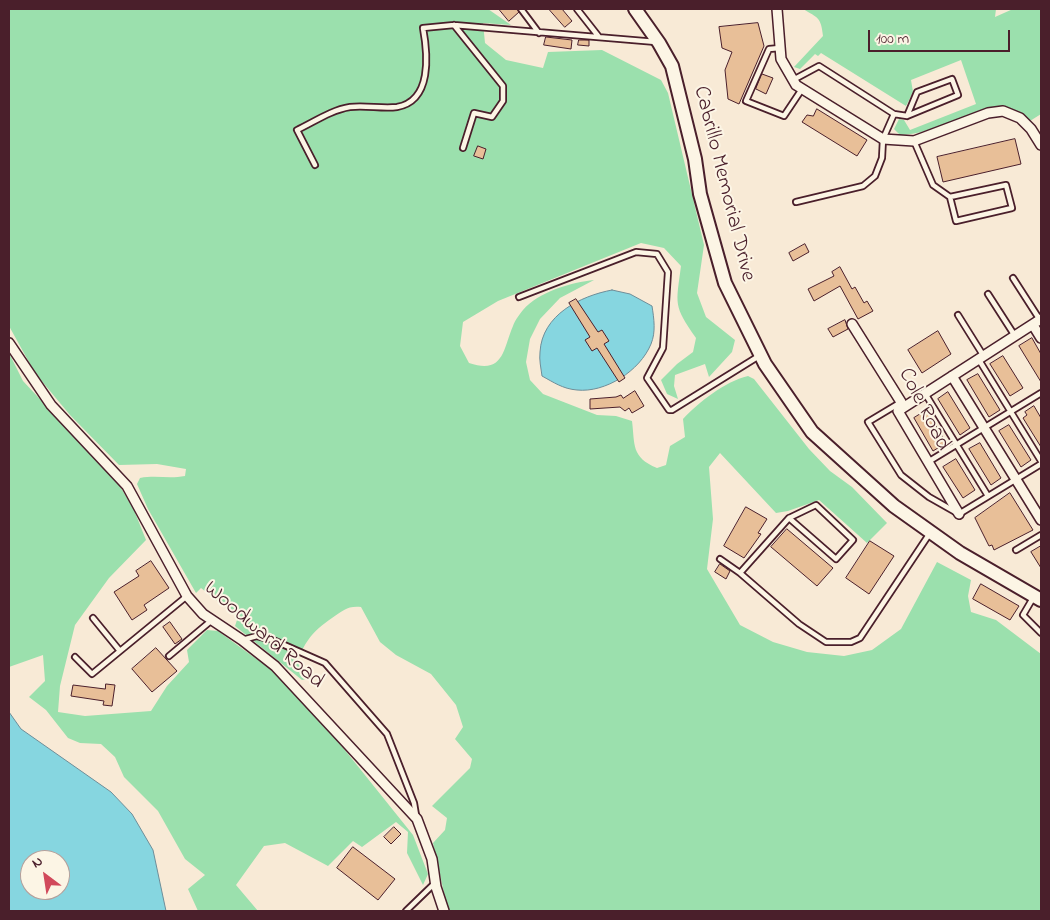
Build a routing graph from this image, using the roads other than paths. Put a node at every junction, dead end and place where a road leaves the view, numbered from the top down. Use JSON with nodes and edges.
{"nodes":[{"id":1,"x":521,"y":9,"type":"edge"},
{"id":2,"x":577,"y":9,"type":"edge"},
{"id":3,"x":635,"y":9,"type":"edge"},
{"id":4,"x":777,"y":9,"type":"edge"},
{"id":5,"x":454,"y":25,"type":"junction"},
{"id":6,"x":539,"y":33,"type":"junction"},
{"id":7,"x":599,"y":37,"type":"junction"},
{"id":8,"x":659,"y":43,"type":"junction"},
{"id":9,"x":780,"y":48,"type":"junction"},
{"id":10,"x":793,"y":80,"type":"junction"},
{"id":11,"x":802,"y":89,"type":"junction"},
{"id":12,"x":894,"y":114,"type":"junction"},
{"id":13,"x":907,"y":116,"type":"junction"},
{"id":14,"x":883,"y":139,"type":"junction"},
{"id":15,"x":914,"y":141,"type":"junction"},
{"id":16,"x":1041,"y":145,"type":"edge"},
{"id":17,"x":463,"y":148,"type":"dead end"},
{"id":18,"x":315,"y":165,"type":"dead end"},
{"id":19,"x":950,"y":197,"type":"junction"},
{"id":20,"x":796,"y":202,"type":"dead end"},
{"id":21,"x":1013,"y":278,"type":"dead end"},
{"id":22,"x":988,"y":294,"type":"dead end"},
{"id":23,"x":520,"y":297,"type":"dead end"},
{"id":24,"x":958,"y":315,"type":"dead end"},
{"id":25,"x":1038,"y":321,"type":"edge"},
{"id":26,"x":852,"y":324,"type":"dead end"},
{"id":27,"x":1015,"y":336,"type":"junction"},
{"id":28,"x":1041,"y":338,"type":"edge"},
{"id":29,"x":9,"y":343,"type":"edge"},
{"id":30,"x":760,"y":354,"type":"junction"},
{"id":31,"x":981,"y":357,"type":"junction"},
{"id":32,"x":952,"y":376,"type":"junction"},
{"id":33,"x":1041,"y":393,"type":"edge"},
{"id":34,"x":926,"y":396,"type":"junction"},
{"id":35,"x":900,"y":407,"type":"junction"},
{"id":36,"x":1011,"y":412,"type":"junction"},
{"id":37,"x":985,"y":429,"type":"junction"},
{"id":38,"x":957,"y":445,"type":"junction"},
{"id":39,"x":928,"y":462,"type":"junction"},
{"id":40,"x":1041,"y":462,"type":"edge"},
{"id":41,"x":1016,"y":479,"type":"junction"},
{"id":42,"x":988,"y":496,"type":"junction"},
{"id":43,"x":959,"y":514,"type":"junction"},
{"id":44,"x":789,"y":518,"type":"junction"},
{"id":45,"x":1041,"y":520,"type":"edge"},
{"id":46,"x":930,"y":532,"type":"junction"},
{"id":47,"x":1041,"y":535,"type":"edge"},
{"id":48,"x":1016,"y":550,"type":"dead end"},
{"id":49,"x":720,"y":559,"type":"dead end"},
{"id":50,"x":740,"y":573,"type":"junction"},
{"id":51,"x":187,"y":596,"type":"junction"},
{"id":52,"x":1038,"y":598,"type":"edge"},
{"id":53,"x":93,"y":618,"type":"dead end"},
{"id":54,"x":212,"y":620,"type":"junction"},
{"id":55,"x":1041,"y":633,"type":"edge"},
{"id":56,"x":242,"y":640,"type":"junction"},
{"id":57,"x":120,"y":651,"type":"junction"},
{"id":58,"x":169,"y":656,"type":"dead end"},
{"id":59,"x":76,"y":657,"type":"dead end"},
{"id":60,"x":417,"y":819,"type":"junction"},
{"id":61,"x":436,"y":883,"type":"junction"},
{"id":62,"x":406,"y":911,"type":"edge"},
{"id":63,"x":444,"y":911,"type":"edge"}],
"edges":[{"from":1,"to":6,"type":"lane"},
{"from":2,"to":7,"type":"lane"},
{"from":3,"to":8,"type":"main road","name":"Cabrillo Memorial Drive"},
{"from":4,"to":9,"type":"street"},
{"from":5,"to":6,"type":"lane"},
{"from":5,"to":17,"type":"lane"},
{"from":5,"to":18,"type":"lane"},
{"from":6,"to":7,"type":"lane"},
{"from":7,"to":8,"type":"lane"},
{"from":8,"to":30,"type":"main road","name":"Cabrillo Memorial Drive"},
{"from":9,"to":10,"type":"street"},
{"from":9,"to":11,"type":"lane"},
{"from":10,"to":11,"type":"street"},
{"from":10,"to":12,"type":"lane"},
{"from":11,"to":14,"type":"street"},
{"from":12,"to":13,"type":"lane"},
{"from":12,"to":14,"type":"lane"},
{"from":13,"to":13,"type":"lane"},
{"from":14,"to":15,"type":"street"},
{"from":14,"to":20,"type":"lane"},
{"from":15,"to":16,"type":"street"},
{"from":15,"to":19,"type":"lane"},
{"from":19,"to":19,"type":"lane"},
{"from":21,"to":25,"type":"lane"},
{"from":22,"to":27,"type":"lane"},
{"from":23,"to":30,"type":"lane"},
{"from":24,"to":31,"type":"lane"},
{"from":25,"to":27,"type":"street"},
{"from":25,"to":28,"type":"street"},
{"from":26,"to":35,"type":"street","name":"Cole Road"},
{"from":27,"to":31,"type":"street"},
{"from":29,"to":51,"type":"street","name":"Woodward Road"},
{"from":30,"to":46,"type":"main road","name":"Cabrillo Memorial Drive"},
{"from":31,"to":32,"type":"street"},
{"from":31,"to":36,"type":"lane"},
{"from":32,"to":34,"type":"street"},
{"from":32,"to":37,"type":"street"},
{"from":33,"to":36,"type":"lane"},
{"from":34,"to":35,"type":"street"},
{"from":34,"to":38,"type":"lane"},
{"from":35,"to":39,"type":"street","name":"Cole Road"},
{"from":35,"to":43,"type":"lane"},
{"from":36,"to":37,"type":"lane"},
{"from":36,"to":40,"type":"lane"},
{"from":37,"to":38,"type":"lane"},
{"from":37,"to":41,"type":"street"},
{"from":38,"to":39,"type":"lane"},
{"from":38,"to":42,"type":"lane"},
{"from":39,"to":43,"type":"street","name":"Cole Road"},
{"from":40,"to":41,"type":"lane"},
{"from":41,"to":42,"type":"lane"},
{"from":41,"to":45,"type":"street"},
{"from":42,"to":43,"type":"lane"},
{"from":44,"to":44,"type":"lane"},
{"from":44,"to":50,"type":"lane"},
{"from":46,"to":50,"type":"lane"},
{"from":46,"to":52,"type":"main road","name":"Cabrillo Memorial Drive"},
{"from":47,"to":48,"type":"lane"},
{"from":49,"to":50,"type":"lane"},
{"from":51,"to":54,"type":"street","name":"Woodward Road"},
{"from":51,"to":57,"type":"lane"},
{"from":52,"to":55,"type":"lane"},
{"from":53,"to":57,"type":"lane"},
{"from":54,"to":56,"type":"street","name":"Woodward Road"},
{"from":54,"to":58,"type":"lane"},
{"from":56,"to":60,"type":"street","name":"Woodward Road"},
{"from":56,"to":60,"type":"lane"},
{"from":57,"to":59,"type":"lane"},
{"from":60,"to":61,"type":"street","name":"Woodward Road"},
{"from":61,"to":62,"type":"lane"},
{"from":61,"to":63,"type":"street","name":"Woodward Road"}]}
